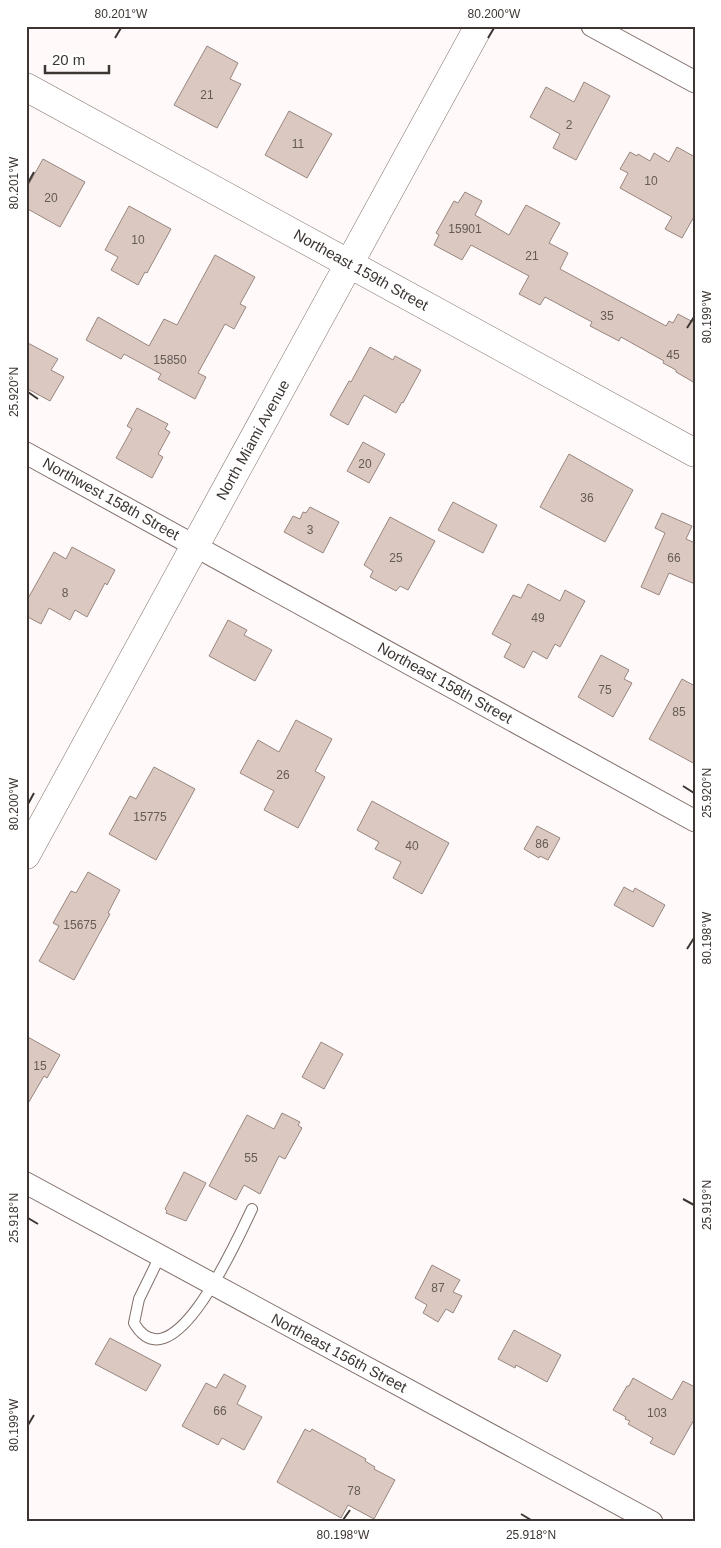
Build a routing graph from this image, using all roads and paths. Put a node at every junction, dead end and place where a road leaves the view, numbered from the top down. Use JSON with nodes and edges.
{"nodes":[{"id":1,"x":479,"y":26,"type":"edge"},
{"id":2,"x":592,"y":26,"type":"edge"},
{"id":3,"x":695,"y":82,"type":"edge"},
{"id":4,"x":26,"y":87,"type":"edge"},
{"id":5,"x":350,"y":263,"type":"junction"},
{"id":6,"x":26,"y":453,"type":"edge"},
{"id":7,"x":695,"y":454,"type":"edge"},
{"id":8,"x":196,"y":544,"type":"junction"},
{"id":9,"x":695,"y":821,"type":"edge"},
{"id":10,"x":26,"y":855,"type":"edge"},
{"id":11,"x":26,"y":1183,"type":"edge"},
{"id":12,"x":252,"y":1209,"type":"dead end"},
{"id":13,"x":160,"y":1256,"type":"junction"},
{"id":14,"x":214,"y":1285,"type":"junction"},
{"id":15,"x":652,"y":1522,"type":"edge"}],
"edges":[{"from":1,"to":5,"type":"street","name":"North Miami Avenue"},
{"from":2,"to":3,"type":"street"},
{"from":4,"to":5,"type":"street","name":"Northeast 159th Street"},
{"from":5,"to":7,"type":"street","name":"Northeast 159th Street"},
{"from":5,"to":8,"type":"street","name":"North Miami Avenue"},
{"from":6,"to":8,"type":"street","name":"Northwest 158th Street"},
{"from":8,"to":9,"type":"street","name":"Northeast 158th Street"},
{"from":8,"to":10,"type":"street","name":"North Miami Avenue"},
{"from":11,"to":13,"type":"street","name":"Northeast 156th Street"},
{"from":12,"to":14,"type":"lane"},
{"from":13,"to":14,"type":"street","name":"Northeast 156th Street"},
{"from":13,"to":14,"type":"lane"},
{"from":14,"to":15,"type":"street","name":"Northeast 156th Street"}]}
